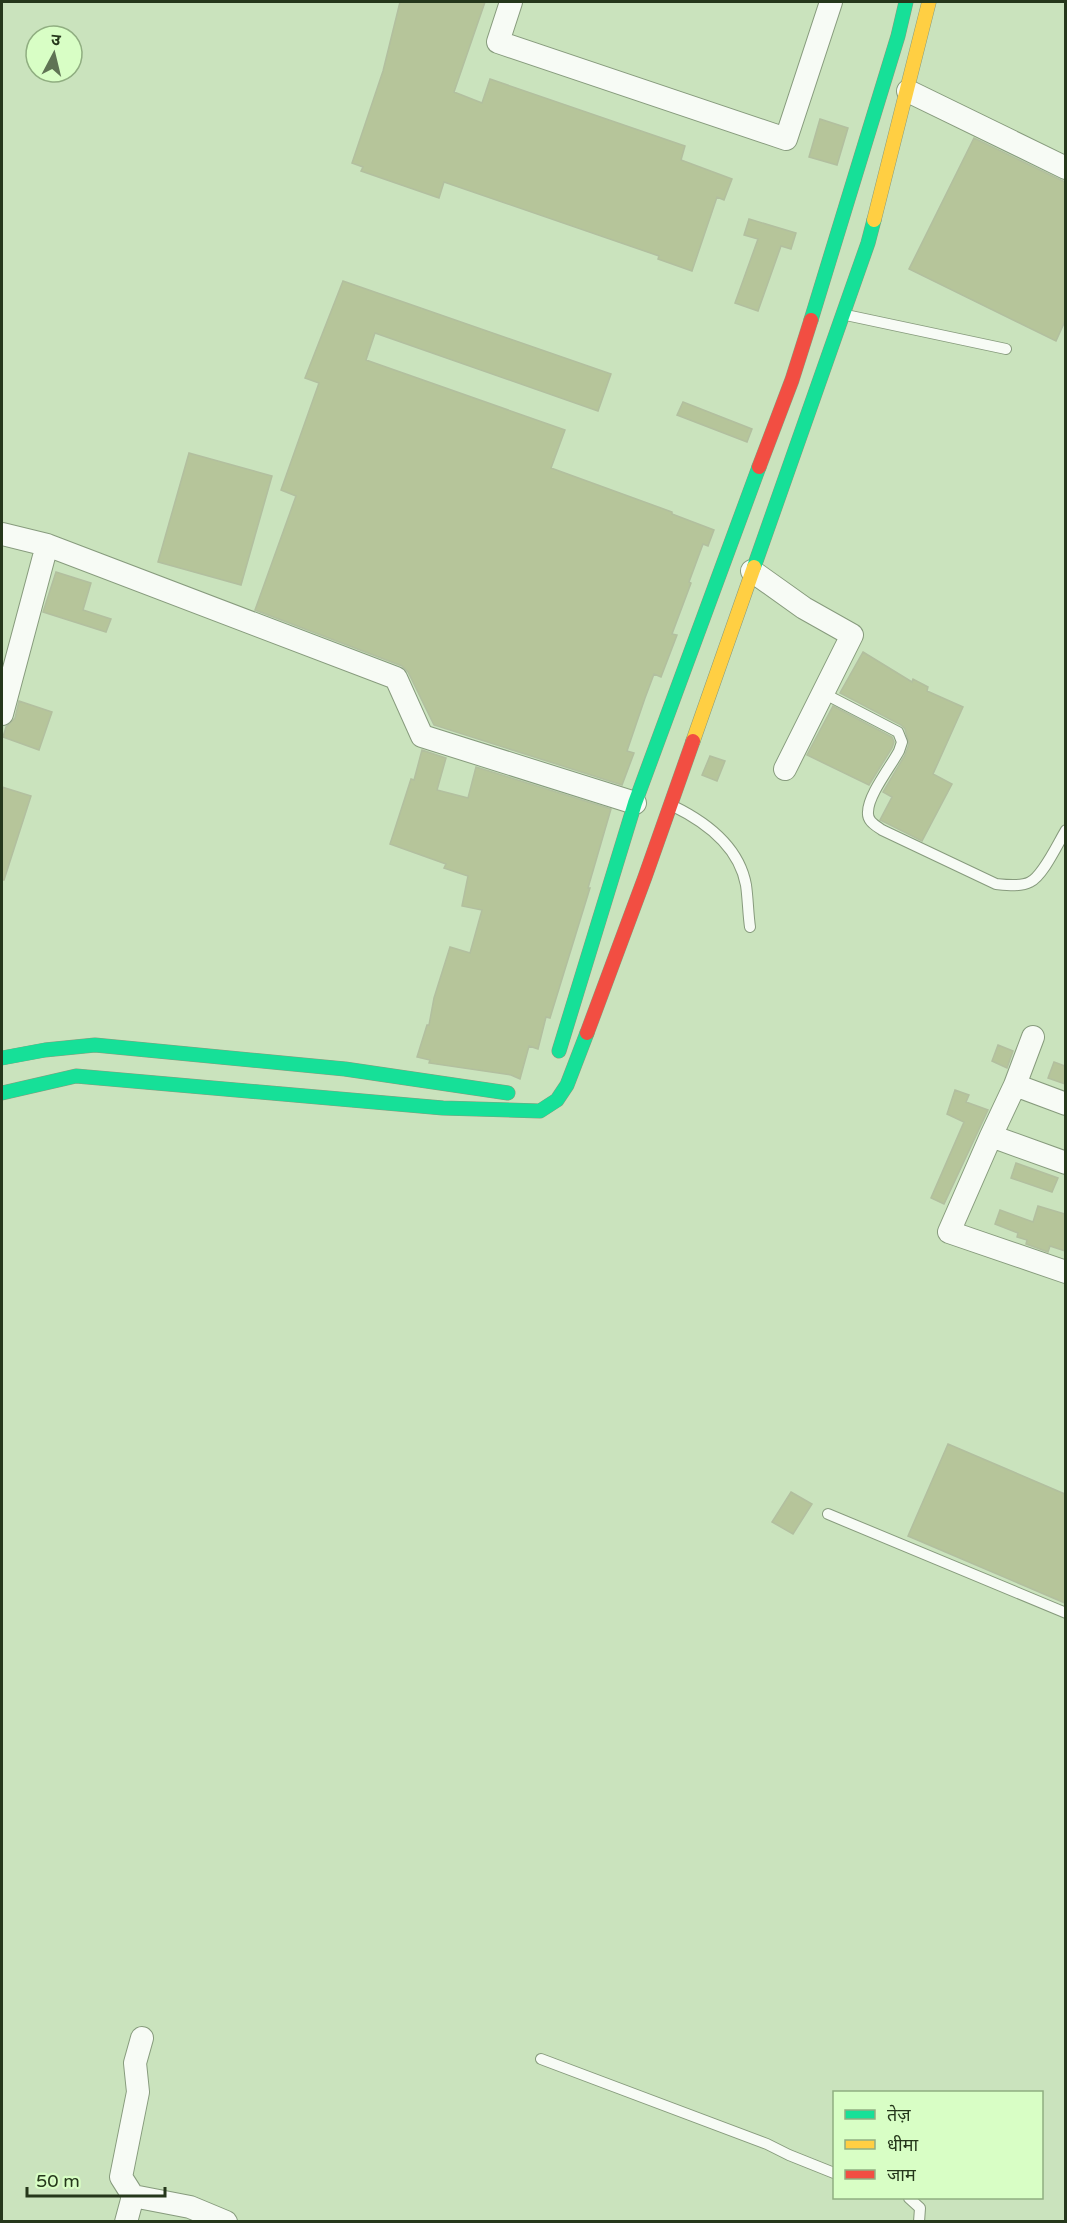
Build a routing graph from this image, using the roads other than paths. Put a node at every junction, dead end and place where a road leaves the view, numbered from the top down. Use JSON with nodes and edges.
{"nodes":[{"id":1,"x":511,"y":2,"type":"edge"},
{"id":2,"x":831,"y":2,"type":"edge"},
{"id":3,"x":906,"y":2,"type":"edge"},
{"id":4,"x":929,"y":2,"type":"edge"},
{"id":5,"x":908,"y":92,"type":"junction"},
{"id":6,"x":1065,"y":168,"type":"edge"},
{"id":7,"x":843,"y":314,"type":"junction"},
{"id":8,"x":1005,"y":349,"type":"dead end"},
{"id":9,"x":2,"y":534,"type":"edge"},
{"id":10,"x":47,"y":545,"type":"junction"},
{"id":11,"x":752,"y":571,"type":"junction"},
{"id":12,"x":823,"y":693,"type":"junction"},
{"id":13,"x":670,"y":705,"type":"junction"},
{"id":14,"x":2,"y":714,"type":"edge"},
{"id":15,"x":701,"y":716,"type":"junction"},
{"id":16,"x":785,"y":769,"type":"dead end"},
{"id":17,"x":635,"y":803,"type":"junction"},
{"id":18,"x":670,"y":805,"type":"junction"},
{"id":19,"x":1065,"y":830,"type":"edge"},
{"id":20,"x":750,"y":927,"type":"dead end"},
{"id":21,"x":1034,"y":1037,"type":"dead end"},
{"id":22,"x":2,"y":1058,"type":"edge"},
{"id":23,"x":555,"y":1063,"type":"dead end"},
{"id":24,"x":1015,"y":1084,"type":"junction"},
{"id":25,"x":2,"y":1093,"type":"edge"},
{"id":26,"x":520,"y":1094,"type":"dead end"},
{"id":27,"x":1065,"y":1104,"type":"edge"},
{"id":28,"x":992,"y":1136,"type":"junction"},
{"id":29,"x":1065,"y":1163,"type":"edge"},
{"id":30,"x":1065,"y":1272,"type":"edge"},
{"id":31,"x":828,"y":1514,"type":"dead end"},
{"id":32,"x":1065,"y":1613,"type":"edge"},
{"id":33,"x":142,"y":2038,"type":"dead end"},
{"id":34,"x":541,"y":2059,"type":"dead end"},
{"id":35,"x":833,"y":2174,"type":"edge"},
{"id":36,"x":133,"y":2196,"type":"junction"},
{"id":37,"x":910,"y":2199,"type":"edge"},
{"id":38,"x":126,"y":2222,"type":"edge"},
{"id":39,"x":226,"y":2222,"type":"edge"},
{"id":40,"x":919,"y":2222,"type":"edge"}],
"edges":[{"from":1,"to":2,"type":"street"},
{"from":3,"to":13,"type":"street"},
{"from":4,"to":5,"type":"street"},
{"from":5,"to":6,"type":"street"},
{"from":5,"to":7,"type":"street"},
{"from":7,"to":8,"type":"lane"},
{"from":7,"to":11,"type":"street"},
{"from":9,"to":10,"type":"street"},
{"from":10,"to":14,"type":"street"},
{"from":10,"to":17,"type":"street"},
{"from":11,"to":12,"type":"street"},
{"from":11,"to":15,"type":"street"},
{"from":12,"to":16,"type":"street"},
{"from":12,"to":19,"type":"lane"},
{"from":13,"to":15,"type":"street"},
{"from":13,"to":17,"type":"street"},
{"from":15,"to":18,"type":"street"},
{"from":17,"to":23,"type":"street"},
{"from":18,"to":20,"type":"lane"},
{"from":18,"to":25,"type":"street"},
{"from":21,"to":24,"type":"street"},
{"from":22,"to":26,"type":"street"},
{"from":24,"to":27,"type":"street"},
{"from":24,"to":28,"type":"street"},
{"from":28,"to":29,"type":"street"},
{"from":28,"to":30,"type":"street"},
{"from":31,"to":32,"type":"lane"},
{"from":33,"to":36,"type":"street"},
{"from":34,"to":35,"type":"lane"},
{"from":36,"to":38,"type":"street"},
{"from":36,"to":39,"type":"street"},
{"from":37,"to":40,"type":"lane"}]}
